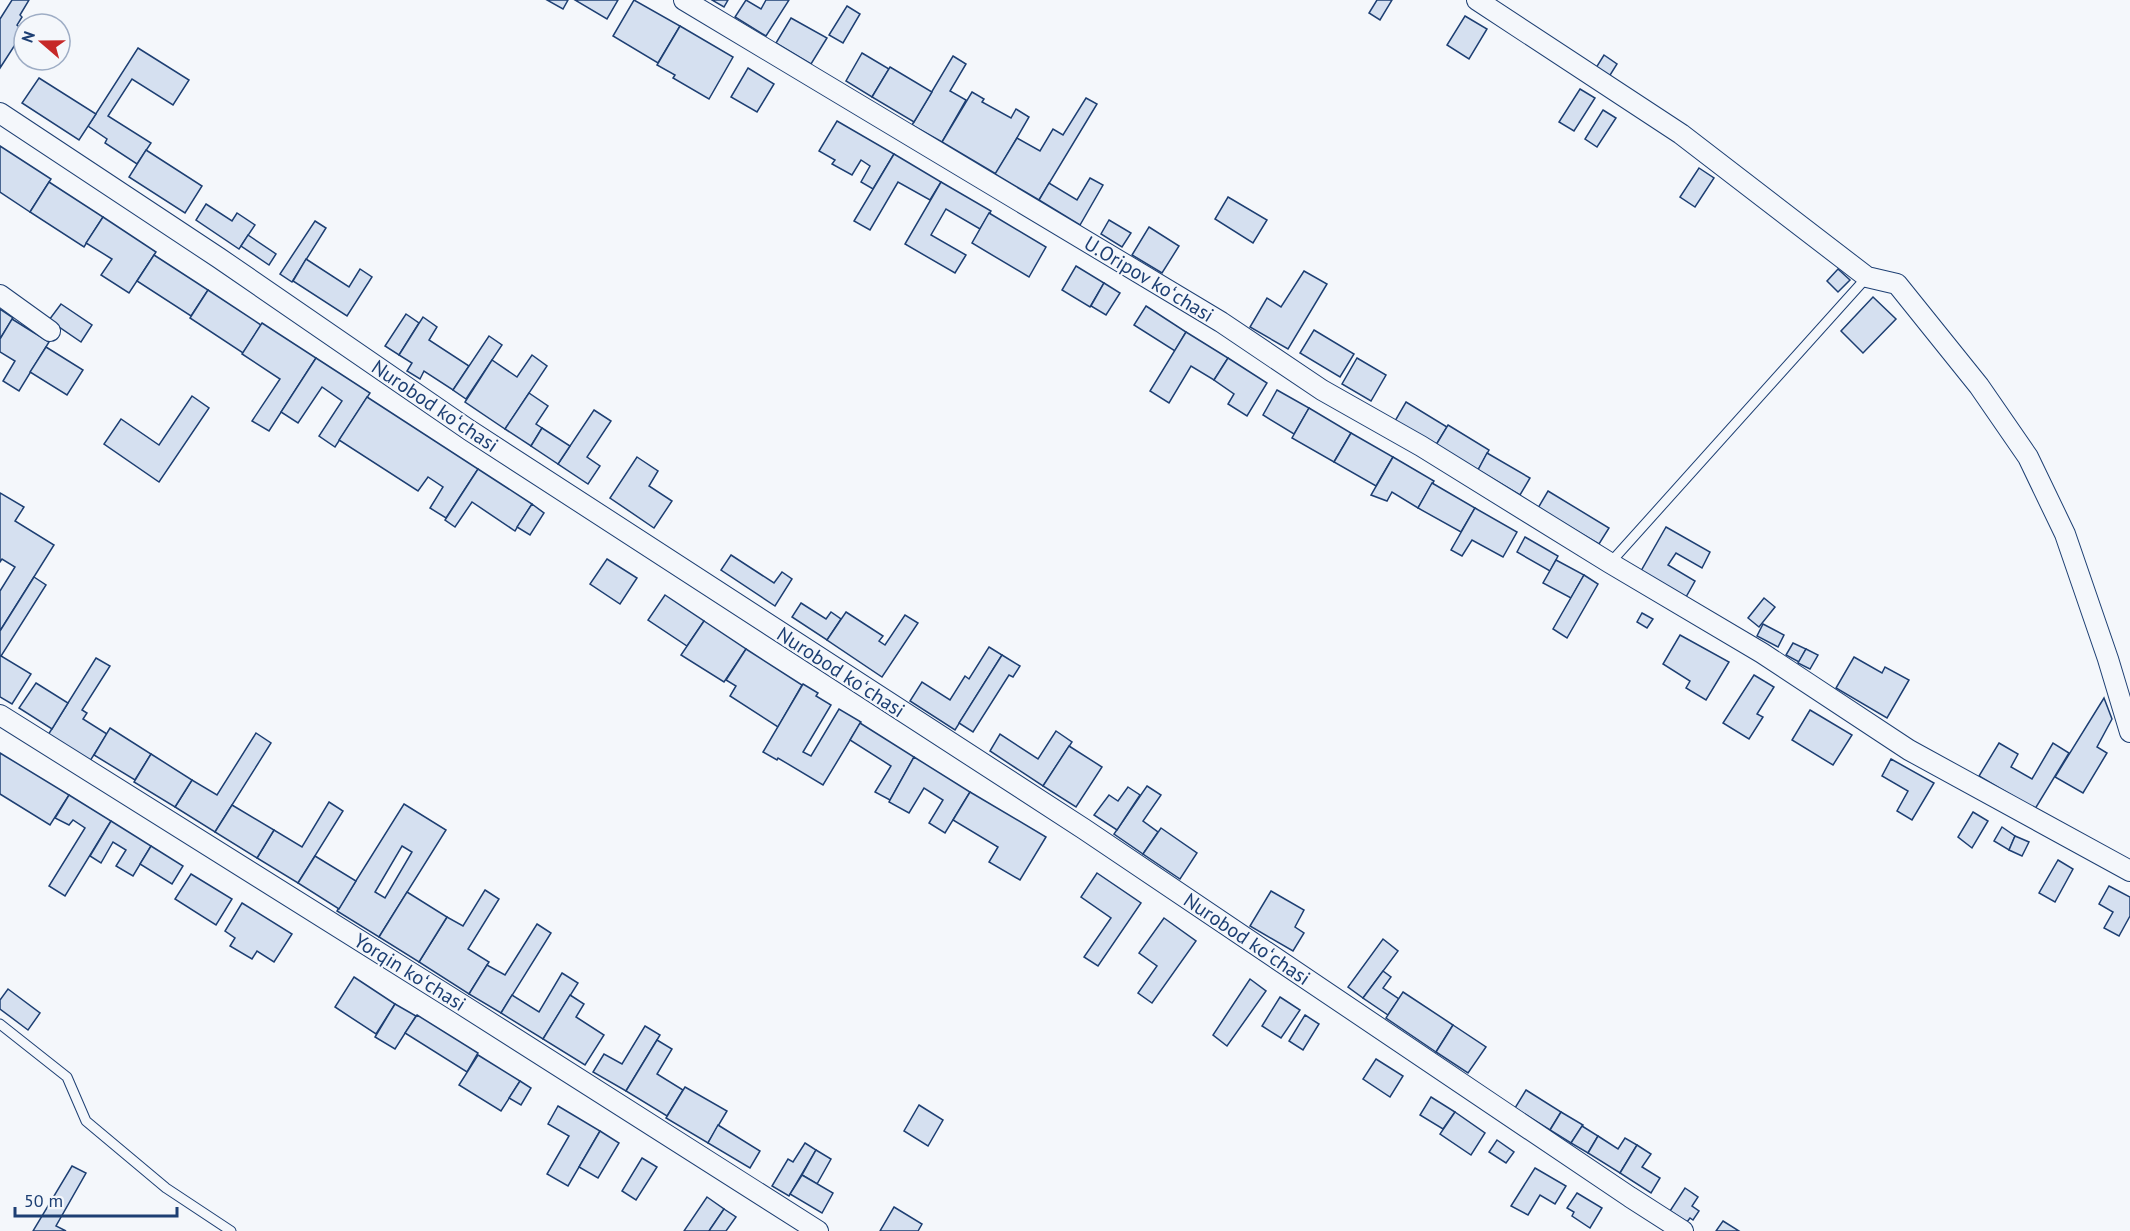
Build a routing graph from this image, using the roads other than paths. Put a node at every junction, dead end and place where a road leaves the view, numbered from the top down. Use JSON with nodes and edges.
{"nodes":[{"id":1,"x":684,"y":0,"type":"edge"},
{"id":2,"x":1476,"y":0,"type":"edge"},
{"id":3,"x":0,"y":112,"type":"edge"},
{"id":4,"x":1867,"y":277,"type":"junction"},
{"id":5,"x":0,"y":295,"type":"edge"},
{"id":6,"x":50,"y":331,"type":"dead end"},
{"id":7,"x":1610,"y":563,"type":"junction"},
{"id":8,"x":0,"y":715,"type":"edge"},
{"id":9,"x":2130,"y":732,"type":"edge"},
{"id":10,"x":2130,"y":871,"type":"edge"},
{"id":11,"x":0,"y":1024,"type":"edge"},
{"id":12,"x":231,"y":1231,"type":"edge"},
{"id":13,"x":818,"y":1231,"type":"edge"},
{"id":14,"x":1683,"y":1231,"type":"edge"}],
"edges":[{"from":1,"to":7,"type":"street","name":"U.Oripov koʻchasi"},
{"from":2,"to":4,"type":"street"},
{"from":3,"to":14,"type":"street","name":"Nurobod koʻchasi"},
{"from":4,"to":7,"type":"lane"},
{"from":4,"to":9,"type":"street"},
{"from":5,"to":6,"type":"street"},
{"from":7,"to":10,"type":"street","name":"U.Oripov koʻchasi"},
{"from":8,"to":13,"type":"street","name":"Yorqin koʻchasi"},
{"from":11,"to":12,"type":"lane"}]}
